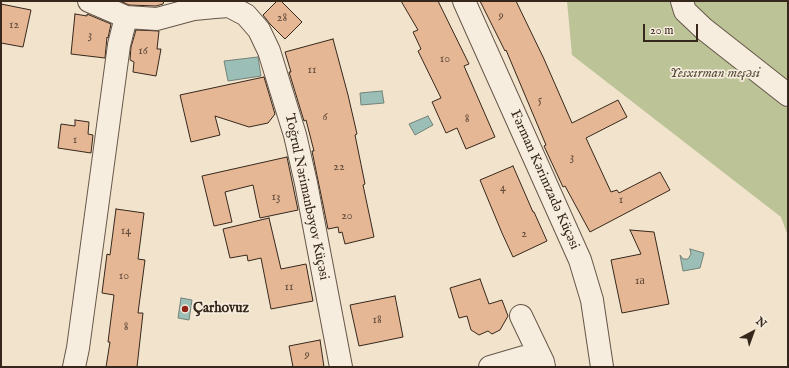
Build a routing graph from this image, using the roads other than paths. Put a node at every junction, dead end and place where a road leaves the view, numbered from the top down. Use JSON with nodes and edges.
{"nodes":[{"id":1,"x":89,"y":1,"type":"edge"},
{"id":2,"x":464,"y":1,"type":"edge"},
{"id":3,"x":682,"y":1,"type":"edge"},
{"id":4,"x":119,"y":10,"type":"edge"},
{"id":5,"x":788,"y":95,"type":"edge"},
{"id":6,"x":521,"y":316,"type":"dead end"},
{"id":7,"x":74,"y":367,"type":"edge"},
{"id":8,"x":341,"y":367,"type":"edge"},
{"id":9,"x":490,"y":367,"type":"edge"},
{"id":10,"x":543,"y":367,"type":"edge"},
{"id":11,"x":602,"y":367,"type":"edge"}],
"edges":[{"from":1,"to":4,"type":"street","name":"Toğrul Nərimanbəyov Küçəsi"},
{"from":2,"to":11,"type":"street","name":"Fərman Kərimzadə Küçəsi"},
{"from":3,"to":5,"type":"street"},
{"from":4,"to":7,"type":"street"},
{"from":4,"to":8,"type":"street","name":"Toğrul Nərimanbəyov Küçəsi"},
{"from":6,"to":10,"type":"street"},
{"from":9,"to":10,"type":"street"}]}
